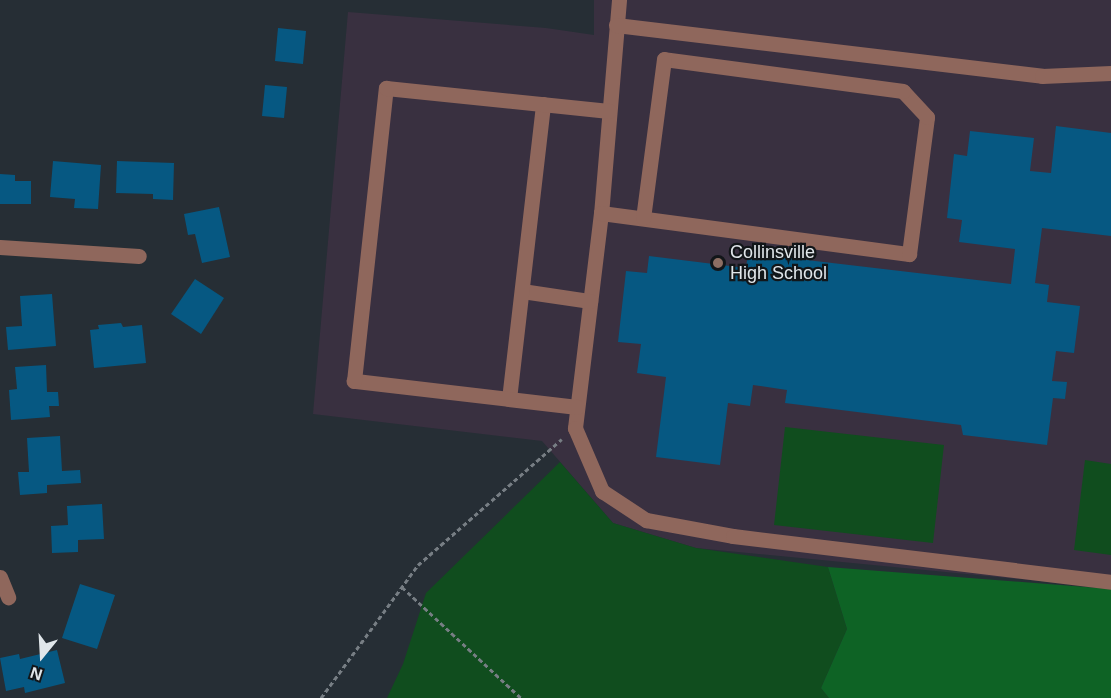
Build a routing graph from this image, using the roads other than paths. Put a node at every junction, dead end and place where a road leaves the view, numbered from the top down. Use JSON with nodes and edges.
{"nodes":[{"id":1,"x":618,"y":0,"type":"edge"},
{"id":2,"x":616,"y":24,"type":"junction"},
{"id":3,"x":1111,"y":73,"type":"edge"},
{"id":4,"x":543,"y":104,"type":"junction"},
{"id":5,"x":609,"y":111,"type":"junction"},
{"id":6,"x":601,"y":213,"type":"junction"},
{"id":7,"x":643,"y":218,"type":"junction"},
{"id":8,"x":0,"y":247,"type":"edge"},
{"id":9,"x":139,"y":256,"type":"dead end"},
{"id":10,"x":522,"y":291,"type":"junction"},
{"id":11,"x":590,"y":301,"type":"junction"},
{"id":12,"x":509,"y":399,"type":"junction"},
{"id":13,"x":577,"y":407,"type":"junction"},
{"id":14,"x":0,"y":578,"type":"edge"},
{"id":15,"x":1111,"y":582,"type":"edge"},
{"id":16,"x":8,"y":597,"type":"dead end"}],
"edges":[{"from":1,"to":2,"type":"street"},
{"from":2,"to":3,"type":"street"},
{"from":2,"to":5,"type":"street"},
{"from":4,"to":5,"type":"street"},
{"from":4,"to":10,"type":"street"},
{"from":4,"to":12,"type":"street"},
{"from":5,"to":6,"type":"street"},
{"from":6,"to":7,"type":"street"},
{"from":6,"to":11,"type":"street"},
{"from":7,"to":7,"type":"street"},
{"from":8,"to":9,"type":"street"},
{"from":10,"to":11,"type":"street"},
{"from":10,"to":12,"type":"street"},
{"from":11,"to":13,"type":"street"},
{"from":12,"to":13,"type":"street"},
{"from":13,"to":15,"type":"street"},
{"from":14,"to":16,"type":"street"}]}
